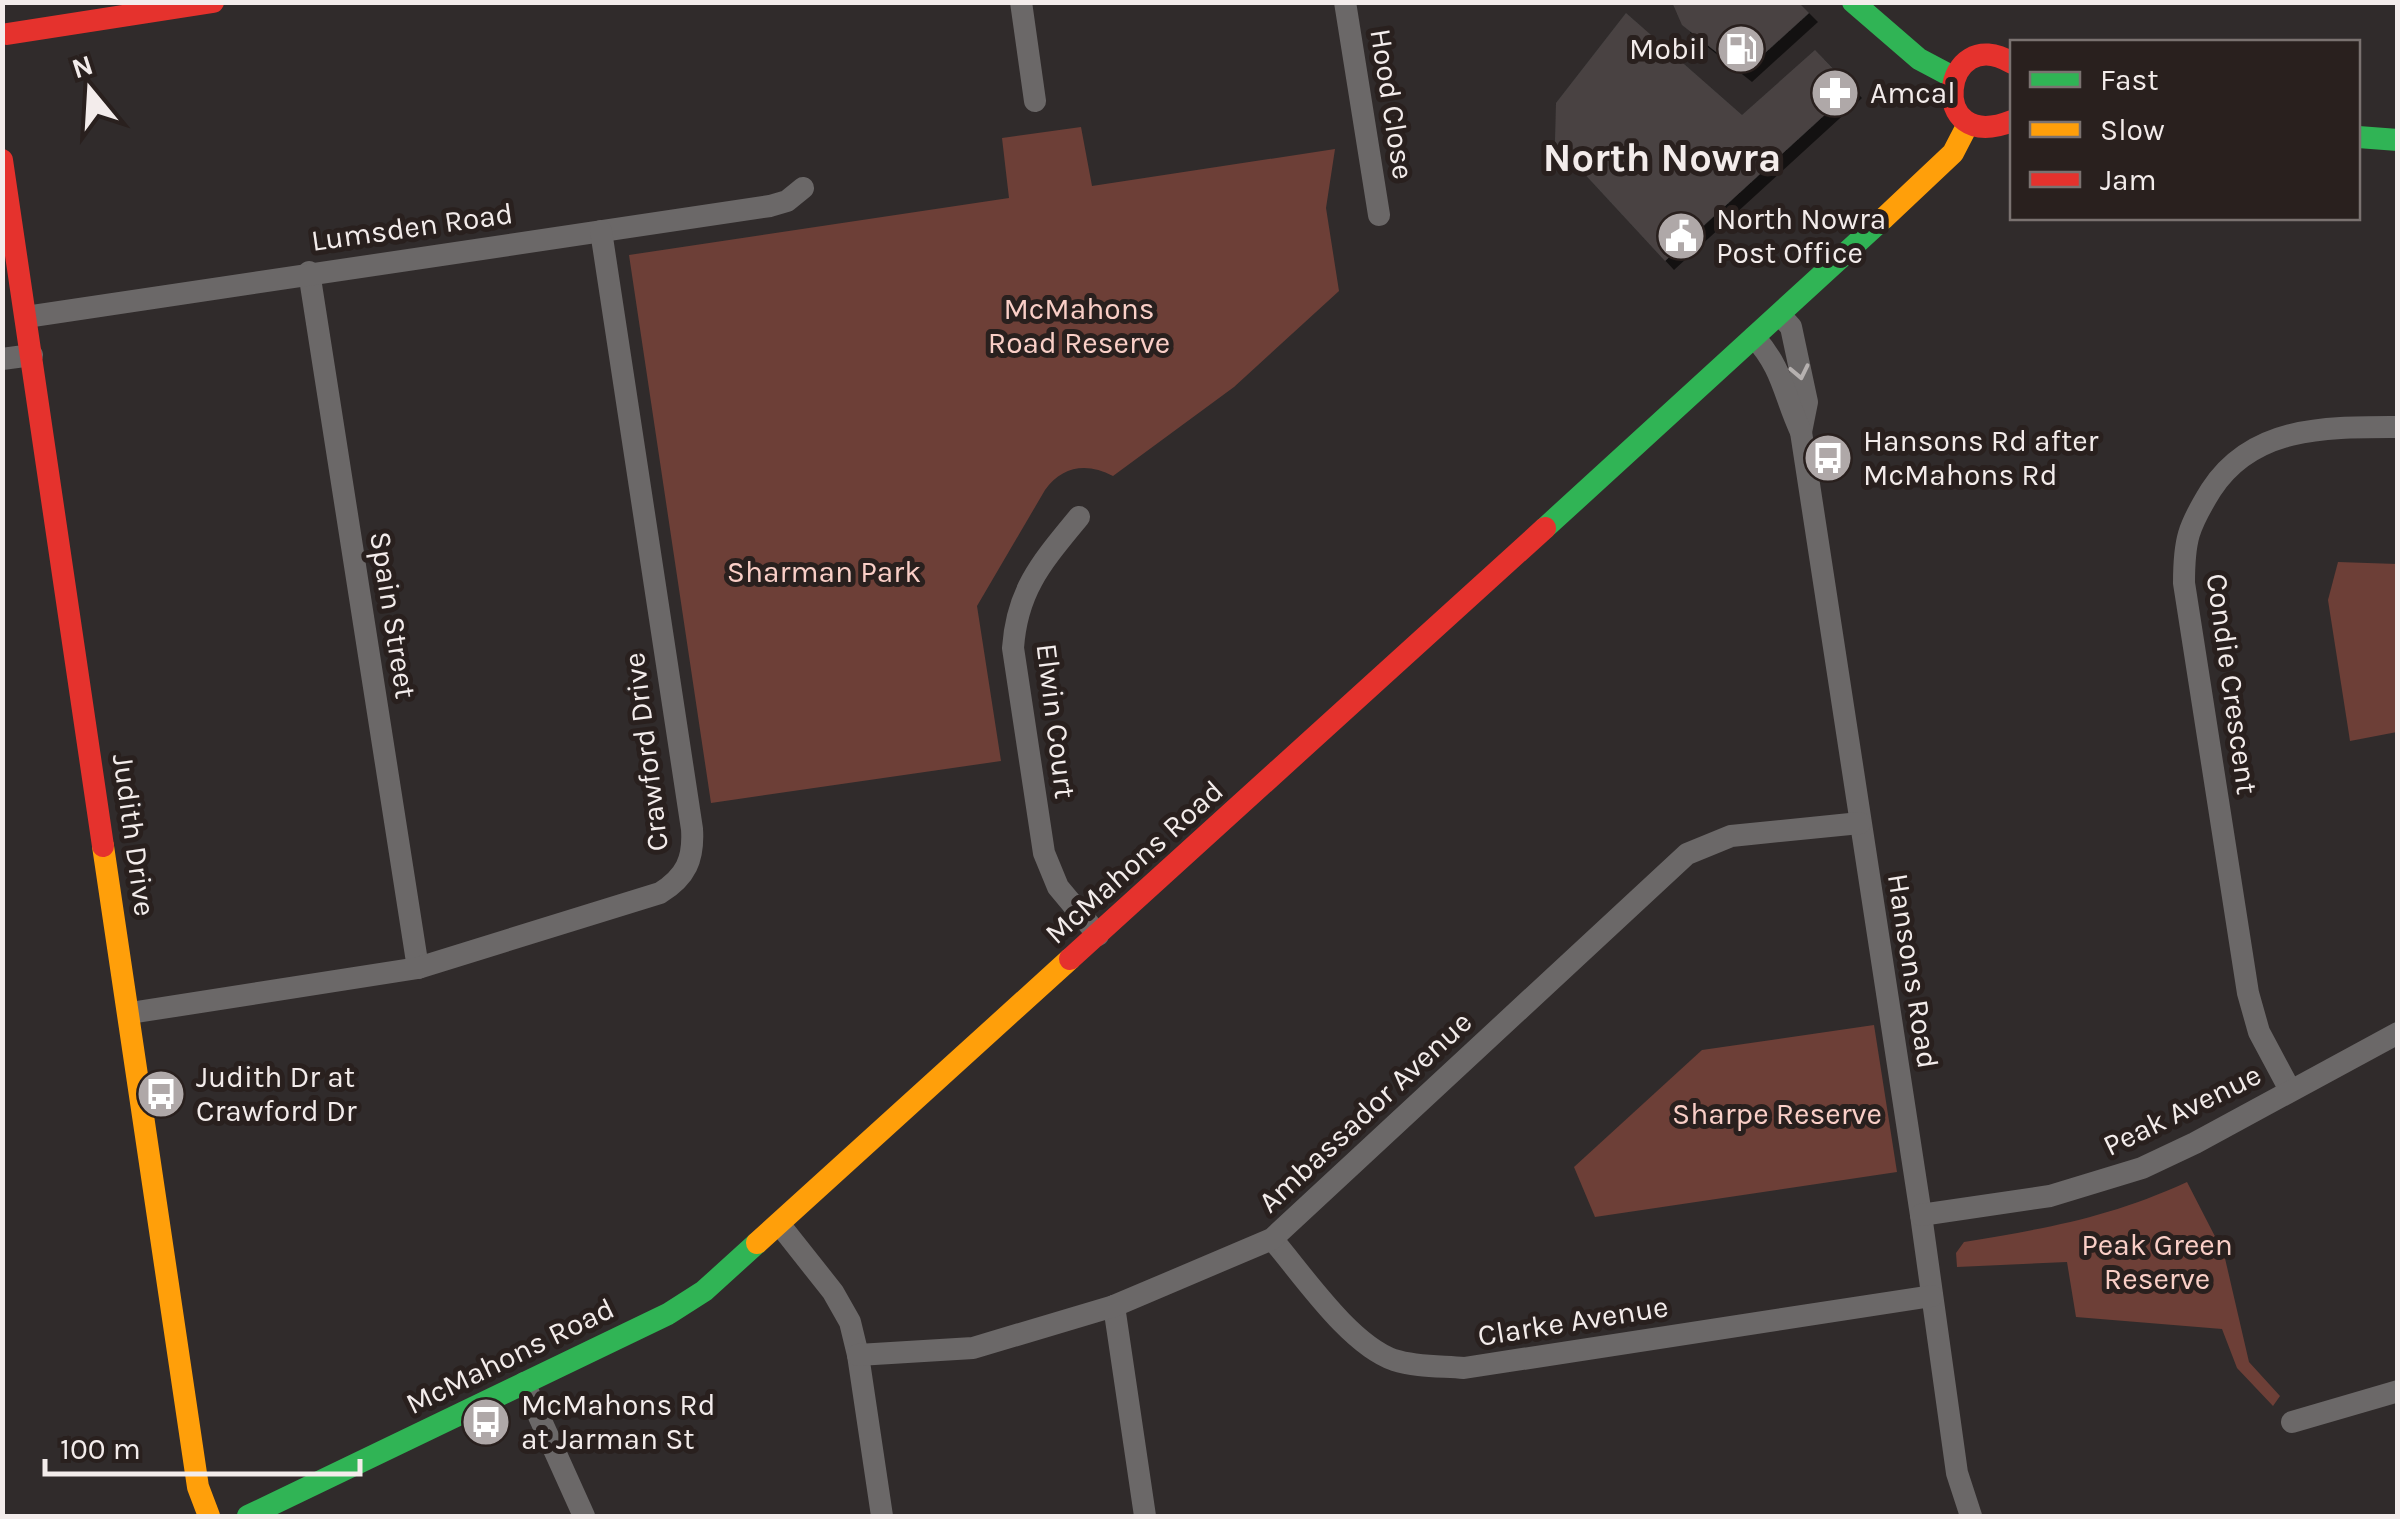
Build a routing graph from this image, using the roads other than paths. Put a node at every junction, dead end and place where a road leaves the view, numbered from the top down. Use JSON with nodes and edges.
{"nodes":[{"id":1,"x":213,"y":2,"type":"edge"},
{"id":2,"x":1021,"y":2,"type":"edge"},
{"id":3,"x":1345,"y":2,"type":"edge"},
{"id":4,"x":1853,"y":2,"type":"edge"},
{"id":5,"x":4,"y":36,"type":"edge"},
{"id":6,"x":2010,"y":62,"type":"edge"},
{"id":7,"x":1953,"y":77,"type":"junction"},
{"id":8,"x":1035,"y":101,"type":"dead end"},
{"id":9,"x":2010,"y":122,"type":"edge"},
{"id":10,"x":1968,"y":124,"type":"junction"},
{"id":11,"x":2360,"y":137,"type":"edge"},
{"id":12,"x":2398,"y":140,"type":"edge"},
{"id":13,"x":2,"y":160,"type":"edge"},
{"id":14,"x":803,"y":188,"type":"dead end"},
{"id":15,"x":1379,"y":214,"type":"dead end"},
{"id":16,"x":600,"y":231,"type":"junction"},
{"id":17,"x":309,"y":272,"type":"junction"},
{"id":18,"x":1780,"y":315,"type":"junction"},
{"id":19,"x":26,"y":316,"type":"junction"},
{"id":20,"x":1754,"y":337,"type":"junction"},
{"id":21,"x":32,"y":355,"type":"junction"},
{"id":22,"x":2,"y":359,"type":"edge"},
{"id":23,"x":2398,"y":427,"type":"edge"},
{"id":24,"x":1801,"y":432,"type":"junction"},
{"id":25,"x":1079,"y":517,"type":"dead end"},
{"id":26,"x":1860,"y":822,"type":"junction"},
{"id":27,"x":1098,"y":935,"type":"junction"},
{"id":28,"x":418,"y":968,"type":"junction"},
{"id":29,"x":130,"y":1014,"type":"junction"},
{"id":30,"x":2398,"y":1034,"type":"edge"},
{"id":31,"x":2290,"y":1090,"type":"junction"},
{"id":32,"x":1921,"y":1216,"type":"junction"},
{"id":33,"x":780,"y":1225,"type":"junction"},
{"id":34,"x":1272,"y":1239,"type":"junction"},
{"id":35,"x":1932,"y":1296,"type":"junction"},
{"id":36,"x":1114,"y":1306,"type":"junction"},
{"id":37,"x":858,"y":1355,"type":"junction"},
{"id":38,"x":524,"y":1383,"type":"junction"},
{"id":39,"x":2398,"y":1391,"type":"edge"},
{"id":40,"x":2292,"y":1422,"type":"dead end"},
{"id":41,"x":209,"y":1516,"type":"edge"},
{"id":42,"x":248,"y":1516,"type":"edge"},
{"id":43,"x":584,"y":1516,"type":"edge"},
{"id":44,"x":882,"y":1516,"type":"edge"},
{"id":45,"x":1146,"y":1516,"type":"edge"},
{"id":46,"x":1972,"y":1516,"type":"edge"}],
"edges":[{"from":1,"to":5,"type":"main road"},
{"from":2,"to":8,"type":"street"},
{"from":3,"to":15,"type":"street","name":"Hood Close"},
{"from":4,"to":7,"type":"main road"},
{"from":6,"to":7,"type":"main road"},
{"from":7,"to":10,"type":"main road"},
{"from":9,"to":10,"type":"main road"},
{"from":10,"to":18,"type":"main road","name":"McMahons Road"},
{"from":11,"to":12,"type":"main road"},
{"from":13,"to":19,"type":"main road","name":"Judith Drive"},
{"from":14,"to":16,"type":"street","name":"Lumsden Road"},
{"from":16,"to":17,"type":"street","name":"Lumsden Road"},
{"from":16,"to":28,"type":"street","name":"Crawford Drive"},
{"from":17,"to":19,"type":"street","name":"Lumsden Road"},
{"from":17,"to":28,"type":"street","name":"Spain Street"},
{"from":18,"to":20,"type":"main road","name":"McMahons Road"},
{"from":18,"to":24,"type":"street","name":"Hansons Road","one_way":true},
{"from":19,"to":21,"type":"main road","name":"Judith Drive"},
{"from":20,"to":24,"type":"street","name":"Hansons Road"},
{"from":20,"to":27,"type":"main road","name":"McMahons Road"},
{"from":21,"to":22,"type":"street"},
{"from":21,"to":29,"type":"main road","name":"Judith Drive"},
{"from":23,"to":31,"type":"street","name":"Condie Crescent"},
{"from":24,"to":26,"type":"street","name":"Hansons Road"},
{"from":25,"to":27,"type":"street","name":"Elwin Court"},
{"from":26,"to":32,"type":"street","name":"Hansons Road"},
{"from":26,"to":34,"type":"street","name":"Ambassador Avenue"},
{"from":27,"to":33,"type":"main road","name":"McMahons Road"},
{"from":28,"to":29,"type":"street","name":"Crawford Drive"},
{"from":29,"to":41,"type":"main road","name":"Judith Drive"},
{"from":30,"to":31,"type":"street","name":"Peak Avenue"},
{"from":31,"to":32,"type":"street","name":"Peak Avenue"},
{"from":32,"to":35,"type":"street","name":"Hansons Road"},
{"from":33,"to":37,"type":"street"},
{"from":33,"to":38,"type":"main road","name":"McMahons Road"},
{"from":34,"to":35,"type":"street","name":"Clarke Avenue"},
{"from":34,"to":36,"type":"street","name":"Ambassador Avenue"},
{"from":35,"to":46,"type":"street","name":"Hansons Road"},
{"from":36,"to":37,"type":"street","name":"Ambassador Avenue"},
{"from":36,"to":45,"type":"street"},
{"from":37,"to":44,"type":"street"},
{"from":38,"to":42,"type":"main road","name":"McMahons Road"},
{"from":38,"to":43,"type":"street"},
{"from":39,"to":40,"type":"street"}]}
